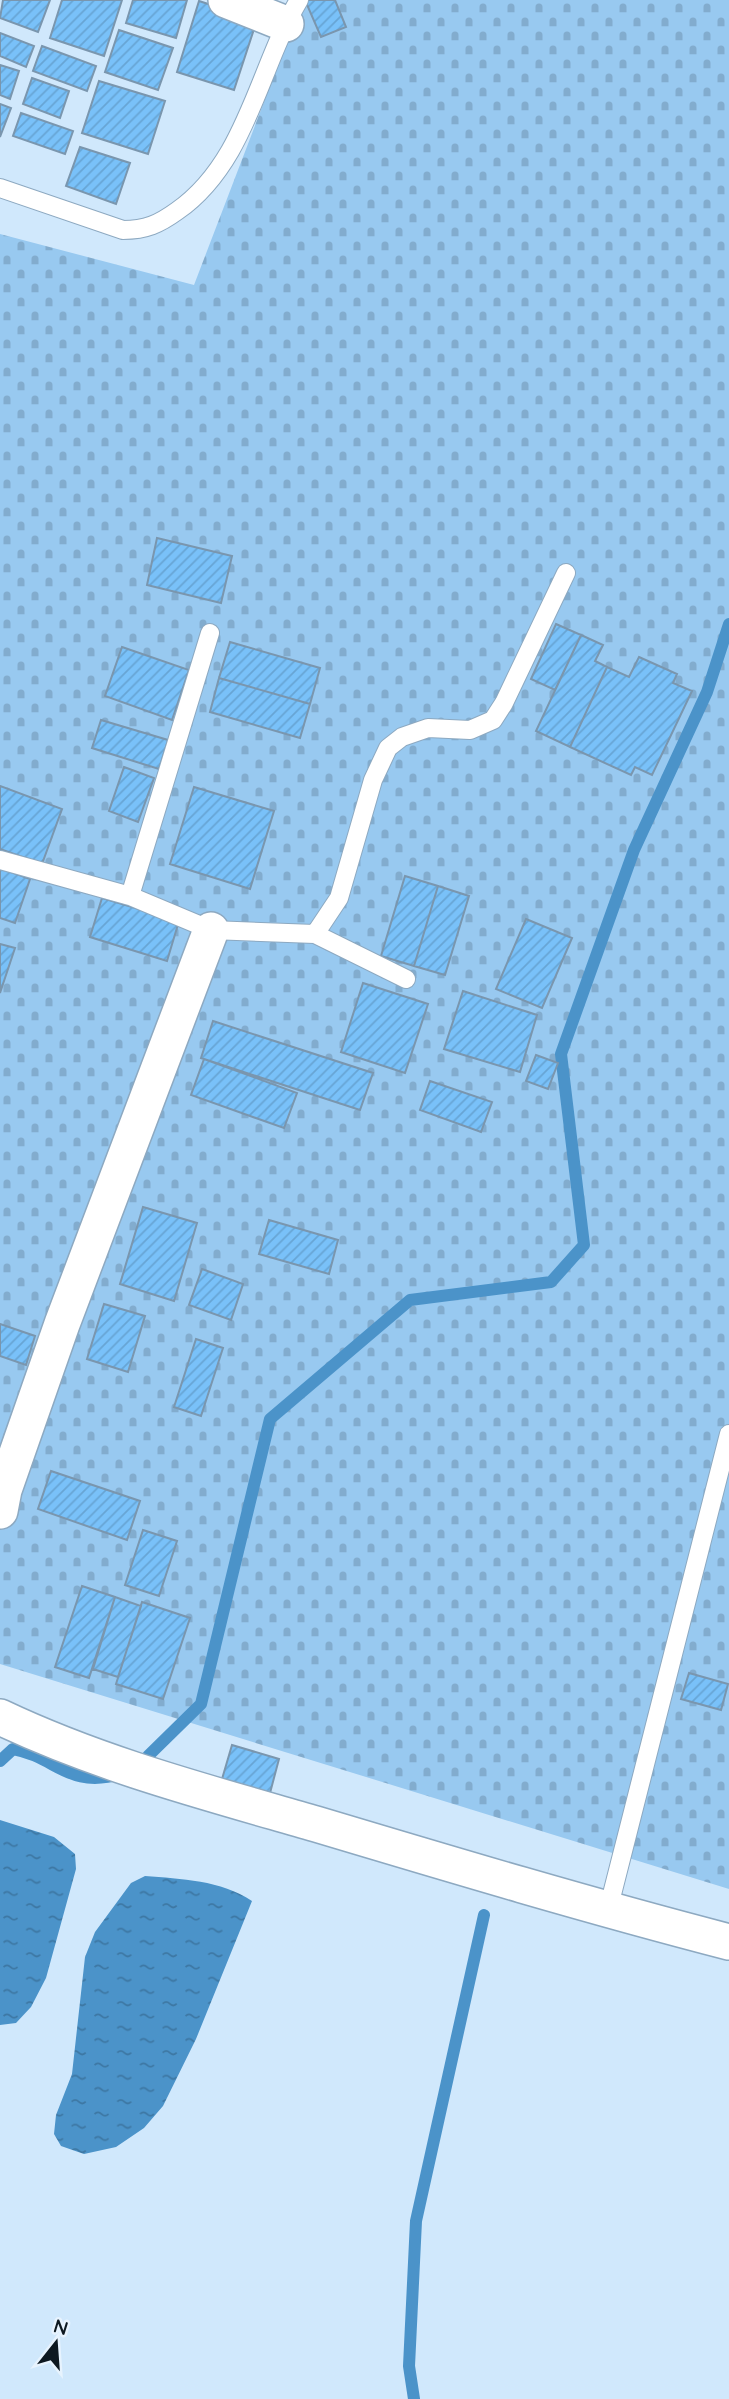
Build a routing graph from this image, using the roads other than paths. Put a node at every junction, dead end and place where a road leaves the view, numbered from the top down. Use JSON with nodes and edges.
{"nodes":[{"id":1,"x":226,"y":0,"type":"edge"},
{"id":2,"x":292,"y":12,"type":"edge"},
{"id":3,"x":0,"y":188,"type":"edge"},
{"id":4,"x":566,"y":573,"type":"dead end"},
{"id":5,"x":210,"y":633,"type":"dead end"},
{"id":6,"x":0,"y":860,"type":"edge"},
{"id":7,"x":130,"y":896,"type":"junction"},
{"id":8,"x":211,"y":930,"type":"junction"},
{"id":9,"x":315,"y":934,"type":"junction"},
{"id":10,"x":406,"y":979,"type":"dead end"},
{"id":11,"x":729,"y":1434,"type":"edge"},
{"id":12,"x":0,"y":1511,"type":"edge"},
{"id":13,"x":0,"y":1717,"type":"edge"},
{"id":14,"x":608,"y":1910,"type":"junction"},
{"id":15,"x":729,"y":1941,"type":"edge"}],
"edges":[{"from":1,"to":2,"type":"street"},
{"from":2,"to":3,"type":"lane"},
{"from":4,"to":9,"type":"lane"},
{"from":5,"to":7,"type":"lane"},
{"from":6,"to":7,"type":"lane"},
{"from":7,"to":8,"type":"lane"},
{"from":8,"to":9,"type":"lane"},
{"from":8,"to":12,"type":"street"},
{"from":9,"to":10,"type":"lane"},
{"from":11,"to":14,"type":"lane"},
{"from":13,"to":14,"type":"street"},
{"from":14,"to":15,"type":"street"}]}
